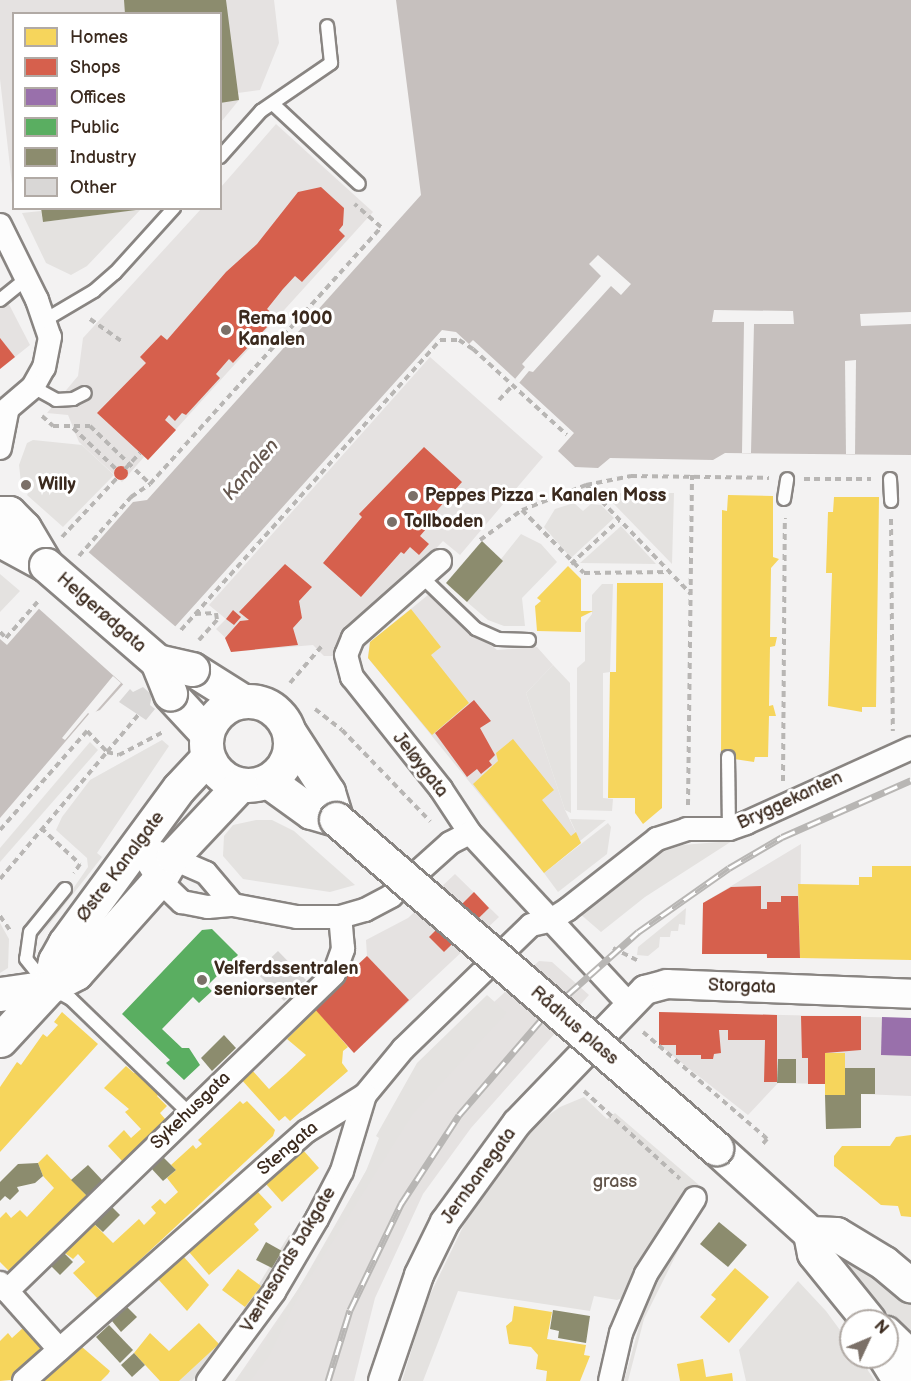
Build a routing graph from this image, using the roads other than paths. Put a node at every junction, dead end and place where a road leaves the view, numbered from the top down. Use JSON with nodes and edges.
{"nodes":[{"id":1,"x":327,"y":26,"type":"dead end"},
{"id":2,"x":273,"y":104,"type":"junction"},
{"id":3,"x":222,"y":155,"type":"edge"},
{"id":4,"x":359,"y":184,"type":"road end"},
{"id":5,"x":172,"y":210,"type":"edge"},
{"id":6,"x":0,"y":225,"type":"edge"},
{"id":7,"x":27,"y":278,"type":"junction"},
{"id":8,"x":0,"y":300,"type":"edge"},
{"id":9,"x":45,"y":320,"type":"junction"},
{"id":10,"x":33,"y":387,"type":"junction"},
{"id":11,"x":85,"y":393,"type":"dead end"},
{"id":12,"x":3,"y":414,"type":"edge"},
{"id":13,"x":0,"y":448,"type":"edge"},
{"id":14,"x":787,"y":479,"type":"road end"},
{"id":15,"x":890,"y":479,"type":"road end"},
{"id":16,"x":784,"y":499,"type":"dead end"},
{"id":17,"x":891,"y":507,"type":"road end"},
{"id":18,"x":7,"y":522,"type":"edge"},
{"id":19,"x":440,"y":561,"type":"dead end"},
{"id":20,"x":422,"y":577,"type":"junction"},
{"id":21,"x":530,"y":640,"type":"dead end"},
{"id":22,"x":157,"y":661,"type":"junction"},
{"id":23,"x":243,"y":701,"type":"junction"},
{"id":24,"x":289,"y":732,"type":"junction"},
{"id":25,"x":207,"y":745,"type":"junction"},
{"id":26,"x":905,"y":750,"type":"edge"},
{"id":27,"x":728,"y":757,"type":"dead end"},
{"id":28,"x":254,"y":783,"type":"junction"},
{"id":29,"x":325,"y":808,"type":"junction"},
{"id":30,"x":729,"y":829,"type":"junction"},
{"id":31,"x":470,"y":833,"type":"junction"},
{"id":32,"x":138,"y":847,"type":"junction"},
{"id":33,"x":166,"y":868,"type":"junction"},
{"id":34,"x":65,"y":889,"type":"road end"},
{"id":35,"x":233,"y":905,"type":"junction"},
{"id":36,"x":340,"y":916,"type":"junction"},
{"id":37,"x":549,"y":921,"type":"junction"},
{"id":38,"x":49,"y":987,"type":"junction"},
{"id":39,"x":0,"y":994,"type":"edge"},
{"id":40,"x":911,"y":994,"type":"edge"},
{"id":41,"x":633,"y":1016,"type":"junction"},
{"id":42,"x":0,"y":1040,"type":"edge"},
{"id":43,"x":365,"y":1095,"type":"junction"},
{"id":44,"x":189,"y":1113,"type":"junction"},
{"id":45,"x":695,"y":1198,"type":"road end"},
{"id":46,"x":810,"y":1233,"type":"junction"},
{"id":47,"x":898,"y":1268,"type":"edge"},
{"id":48,"x":911,"y":1286,"type":"edge"},
{"id":49,"x":4,"y":1287,"type":"edge"},
{"id":50,"x":859,"y":1309,"type":"edge"},
{"id":51,"x":899,"y":1342,"type":"edge"},
{"id":52,"x":59,"y":1349,"type":"junction"},
{"id":53,"x":911,"y":1354,"type":"edge"},
{"id":54,"x":24,"y":1381,"type":"edge"},
{"id":55,"x":208,"y":1381,"type":"edge"},
{"id":56,"x":383,"y":1381,"type":"edge"},
{"id":57,"x":610,"y":1381,"type":"edge"}],
"edges":[{"from":1,"to":2,"type":"lane"},
{"from":2,"to":3,"type":"lane"},
{"from":2,"to":4,"type":"lane"},
{"from":5,"to":9,"type":"lane"},
{"from":6,"to":7,"type":"street"},
{"from":7,"to":8,"type":"lane"},
{"from":7,"to":9,"type":"street"},
{"from":9,"to":10,"type":"street"},
{"from":10,"to":11,"type":"lane"},
{"from":10,"to":12,"type":"street"},
{"from":12,"to":13,"type":"street"},
{"from":14,"to":16,"type":"lane"},
{"from":15,"to":17,"type":"lane"},
{"from":18,"to":22,"type":"main road","name":"Helgerødgata","bridge":true},
{"from":19,"to":20,"type":"street","name":"Jeløygata"},
{"from":20,"to":21,"type":"lane"},
{"from":20,"to":31,"type":"street","name":"Jeløygata"},
{"from":22,"to":23,"type":"main road","name":"Helgerødgata","bridge":true},
{"from":22,"to":25,"type":"main road","name":"Helgerødgata","bridge":true},
{"from":23,"to":24,"type":"main road"},
{"from":23,"to":25,"type":"main road"},
{"from":24,"to":28,"type":"main road"},
{"from":24,"to":29,"type":"main road","name":"Rådhus plass"},
{"from":25,"to":28,"type":"main road"},
{"from":25,"to":32,"type":"main road","name":"Østre Kanalgate"},
{"from":26,"to":30,"type":"street","name":"Bryggekanten"},
{"from":27,"to":30,"type":"lane"},
{"from":28,"to":29,"type":"main road","name":"Rådhus plass"},
{"from":28,"to":33,"type":"main road","name":"Østre Kanalgate"},
{"from":29,"to":46,"type":"main road","name":"Rådhus plass","bridge":true},
{"from":30,"to":37,"type":"street","name":"Bryggekanten"},
{"from":31,"to":36,"type":"street"},
{"from":31,"to":37,"type":"street","name":"Jeløygata"},
{"from":32,"to":33,"type":"street"},
{"from":32,"to":38,"type":"main road","name":"Østre Kanalgate"},
{"from":33,"to":35,"type":"street"},
{"from":33,"to":35,"type":"street"},
{"from":33,"to":38,"type":"main road","name":"Østre Kanalgate"},
{"from":34,"to":38,"type":"lane"},
{"from":35,"to":36,"type":"street"},
{"from":36,"to":44,"type":"street","name":"Sykehusgata"},
{"from":37,"to":41,"type":"street","name":"Jeløygata"},
{"from":37,"to":43,"type":"street","name":"Stengata"},
{"from":38,"to":39,"type":"main road"},
{"from":38,"to":42,"type":"main road","name":"Østre Kanalgate"},
{"from":38,"to":44,"type":"lane"},
{"from":40,"to":41,"type":"street","name":"Storgata"},
{"from":41,"to":56,"type":"street","name":"Jernbanegata"},
{"from":43,"to":52,"type":"street","name":"Stengata"},
{"from":43,"to":55,"type":"street","name":"Værlesands bakgate"},
{"from":44,"to":49,"type":"street","name":"Sykehusgata"},
{"from":45,"to":57,"type":"street"},
{"from":46,"to":47,"type":"main road"},
{"from":46,"to":50,"type":"main road","name":"Rådhus plass"},
{"from":47,"to":48,"type":"main road"},
{"from":49,"to":52,"type":"street"},
{"from":51,"to":53,"type":"street"},
{"from":52,"to":54,"type":"street","name":"Stengata"}]}
